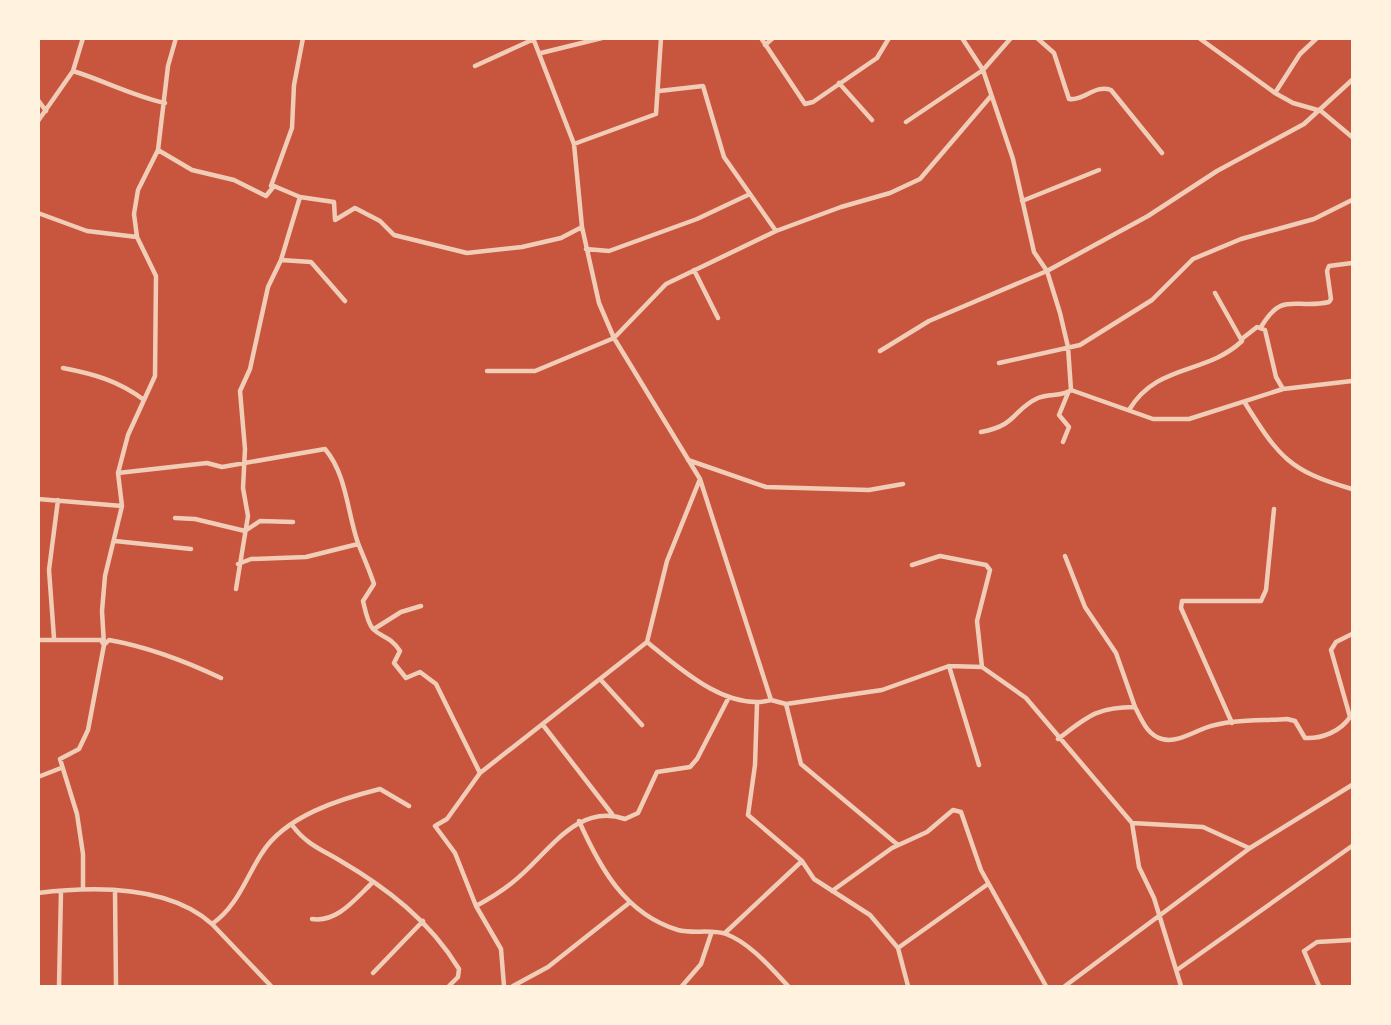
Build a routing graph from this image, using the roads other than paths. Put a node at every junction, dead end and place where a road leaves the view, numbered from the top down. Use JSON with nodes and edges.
{"nodes":[{"id":1,"x":83,"y":38,"type":"edge"},
{"id":2,"x":176,"y":38,"type":"edge"},
{"id":3,"x":303,"y":38,"type":"edge"},
{"id":4,"x":602,"y":38,"type":"edge"},
{"id":5,"x":661,"y":38,"type":"edge"},
{"id":6,"x":761,"y":38,"type":"edge"},
{"id":7,"x":773,"y":38,"type":"edge"},
{"id":8,"x":889,"y":38,"type":"edge"},
{"id":9,"x":962,"y":38,"type":"edge"},
{"id":10,"x":1011,"y":38,"type":"edge"},
{"id":11,"x":1037,"y":38,"type":"edge"},
{"id":12,"x":1199,"y":38,"type":"edge"},
{"id":13,"x":1317,"y":38,"type":"edge"},
{"id":14,"x":533,"y":39,"type":"edge"},
{"id":15,"x":765,"y":45,"type":"junction"},
{"id":16,"x":541,"y":53,"type":"junction"},
{"id":17,"x":475,"y":66,"type":"dead end"},
{"id":18,"x":983,"y":70,"type":"junction"},
{"id":19,"x":74,"y":71,"type":"junction"},
{"id":20,"x":1352,"y":82,"type":"edge"},
{"id":21,"x":839,"y":83,"type":"junction"},
{"id":22,"x":659,"y":91,"type":"junction"},
{"id":23,"x":1275,"y":93,"type":"junction"},
{"id":24,"x":992,"y":95,"type":"junction"},
{"id":25,"x":38,"y":100,"type":"edge"},
{"id":26,"x":165,"y":103,"type":"junction"},
{"id":27,"x":46,"y":111,"type":"junction"},
{"id":28,"x":1321,"y":111,"type":"junction"},
{"id":29,"x":872,"y":120,"type":"dead end"},
{"id":30,"x":38,"y":121,"type":"edge"},
{"id":31,"x":906,"y":122,"type":"dead end"},
{"id":32,"x":1353,"y":137,"type":"edge"},
{"id":33,"x":574,"y":144,"type":"junction"},
{"id":34,"x":158,"y":150,"type":"junction"},
{"id":35,"x":1162,"y":153,"type":"dead end"},
{"id":36,"x":1099,"y":170,"type":"dead end"},
{"id":37,"x":750,"y":194,"type":"junction"},
{"id":38,"x":266,"y":197,"type":"junction"},
{"id":39,"x":300,"y":197,"type":"junction"},
{"id":40,"x":1353,"y":200,"type":"edge"},
{"id":41,"x":1022,"y":201,"type":"junction"},
{"id":42,"x":38,"y":213,"type":"edge"},
{"id":43,"x":582,"y":227,"type":"junction"},
{"id":44,"x":776,"y":232,"type":"junction"},
{"id":45,"x":137,"y":237,"type":"junction"},
{"id":46,"x":586,"y":249,"type":"junction"},
{"id":47,"x":281,"y":260,"type":"junction"},
{"id":48,"x":1353,"y":263,"type":"edge"},
{"id":49,"x":694,"y":270,"type":"junction"},
{"id":50,"x":1047,"y":271,"type":"junction"},
{"id":51,"x":1215,"y":293,"type":"dead end"},
{"id":52,"x":345,"y":301,"type":"dead end"},
{"id":53,"x":718,"y":318,"type":"dead end"},
{"id":54,"x":1261,"y":327,"type":"junction"},
{"id":55,"x":614,"y":338,"type":"junction"},
{"id":56,"x":1243,"y":338,"type":"junction"},
{"id":57,"x":1068,"y":347,"type":"junction"},
{"id":58,"x":880,"y":351,"type":"dead end"},
{"id":59,"x":999,"y":363,"type":"dead end"},
{"id":60,"x":63,"y":368,"type":"dead end"},
{"id":61,"x":487,"y":371,"type":"dead end"},
{"id":62,"x":1353,"y":381,"type":"edge"},
{"id":63,"x":1283,"y":389,"type":"junction"},
{"id":64,"x":1069,"y":391,"type":"junction"},
{"id":65,"x":144,"y":400,"type":"junction"},
{"id":66,"x":1245,"y":403,"type":"junction"},
{"id":67,"x":1129,"y":410,"type":"junction"},
{"id":68,"x":981,"y":432,"type":"dead end"},
{"id":69,"x":1063,"y":442,"type":"dead end"},
{"id":70,"x":688,"y":460,"type":"junction"},
{"id":71,"x":243,"y":464,"type":"junction"},
{"id":72,"x":118,"y":473,"type":"junction"},
{"id":73,"x":700,"y":479,"type":"junction"},
{"id":74,"x":903,"y":484,"type":"dead end"},
{"id":75,"x":1353,"y":489,"type":"edge"},
{"id":76,"x":38,"y":499,"type":"edge"},
{"id":77,"x":58,"y":500,"type":"junction"},
{"id":78,"x":122,"y":506,"type":"junction"},
{"id":79,"x":1274,"y":509,"type":"dead end"},
{"id":80,"x":175,"y":518,"type":"dead end"},
{"id":81,"x":293,"y":522,"type":"dead end"},
{"id":82,"x":245,"y":531,"type":"junction"},
{"id":83,"x":115,"y":541,"type":"junction"},
{"id":84,"x":358,"y":544,"type":"junction"},
{"id":85,"x":191,"y":549,"type":"dead end"},
{"id":86,"x":1065,"y":555,"type":"dead end"},
{"id":87,"x":238,"y":564,"type":"junction"},
{"id":88,"x":912,"y":565,"type":"dead end"},
{"id":89,"x":236,"y":589,"type":"dead end"},
{"id":90,"x":421,"y":606,"type":"dead end"},
{"id":91,"x":374,"y":629,"type":"junction"},
{"id":92,"x":1353,"y":634,"type":"edge"},
{"id":93,"x":54,"y":638,"type":"junction"},
{"id":94,"x":38,"y":640,"type":"edge"},
{"id":95,"x":646,"y":642,"type":"junction"},
{"id":96,"x":104,"y":645,"type":"junction"},
{"id":97,"x":949,"y":666,"type":"junction"},
{"id":98,"x":982,"y":667,"type":"junction"},
{"id":99,"x":221,"y":678,"type":"dead end"},
{"id":100,"x":600,"y":679,"type":"junction"},
{"id":101,"x":729,"y":697,"type":"junction"},
{"id":102,"x":771,"y":700,"type":"junction"},
{"id":103,"x":757,"y":704,"type":"junction"},
{"id":104,"x":786,"y":704,"type":"junction"},
{"id":105,"x":1135,"y":707,"type":"junction"},
{"id":106,"x":1232,"y":723,"type":"junction"},
{"id":107,"x":542,"y":725,"type":"junction"},
{"id":108,"x":642,"y":725,"type":"dead end"},
{"id":109,"x":1058,"y":739,"type":"junction"},
{"id":110,"x":979,"y":765,"type":"dead end"},
{"id":111,"x":61,"y":768,"type":"junction"},
{"id":112,"x":480,"y":774,"type":"junction"},
{"id":113,"x":38,"y":777,"type":"edge"},
{"id":114,"x":1353,"y":785,"type":"edge"},
{"id":115,"x":408,"y":806,"type":"dead end"},
{"id":116,"x":612,"y":814,"type":"junction"},
{"id":117,"x":579,"y":821,"type":"junction"},
{"id":118,"x":1132,"y":823,"type":"junction"},
{"id":119,"x":292,"y":825,"type":"junction"},
{"id":120,"x":898,"y":845,"type":"junction"},
{"id":121,"x":1353,"y":846,"type":"edge"},
{"id":122,"x":1250,"y":848,"type":"junction"},
{"id":123,"x":802,"y":861,"type":"junction"},
{"id":124,"x":372,"y":883,"type":"junction"},
{"id":125,"x":988,"y":884,"type":"junction"},
{"id":126,"x":83,"y":889,"type":"junction"},
{"id":127,"x":61,"y":891,"type":"junction"},
{"id":128,"x":832,"y":891,"type":"junction"},
{"id":129,"x":115,"y":892,"type":"junction"},
{"id":130,"x":38,"y":893,"type":"edge"},
{"id":131,"x":629,"y":903,"type":"junction"},
{"id":132,"x":476,"y":906,"type":"junction"},
{"id":133,"x":1159,"y":916,"type":"junction"},
{"id":134,"x":312,"y":919,"type":"dead end"},
{"id":135,"x":423,"y":921,"type":"junction"},
{"id":136,"x":212,"y":924,"type":"junction"},
{"id":137,"x":725,"y":933,"type":"junction"},
{"id":138,"x":711,"y":934,"type":"junction"},
{"id":139,"x":1353,"y":940,"type":"edge"},
{"id":140,"x":898,"y":948,"type":"junction"},
{"id":141,"x":1177,"y":970,"type":"junction"},
{"id":142,"x":373,"y":972,"type":"dead end"},
{"id":143,"x":59,"y":986,"type":"edge"},
{"id":144,"x":116,"y":986,"type":"edge"},
{"id":145,"x":269,"y":986,"type":"edge"},
{"id":146,"x":449,"y":986,"type":"edge"},
{"id":147,"x":504,"y":986,"type":"edge"},
{"id":148,"x":513,"y":986,"type":"edge"},
{"id":149,"x":682,"y":986,"type":"edge"},
{"id":150,"x":788,"y":986,"type":"edge"},
{"id":151,"x":908,"y":986,"type":"edge"},
{"id":152,"x":1046,"y":986,"type":"edge"},
{"id":153,"x":1065,"y":986,"type":"edge"},
{"id":154,"x":1181,"y":986,"type":"edge"},
{"id":155,"x":1319,"y":986,"type":"edge"}],
"edges":[{"from":1,"to":19,"type":"street"},
{"from":2,"to":26,"type":"street"},
{"from":3,"to":38,"type":"street"},
{"from":4,"to":16,"type":"street"},
{"from":5,"to":22,"type":"street"},
{"from":6,"to":15,"type":"street"},
{"from":7,"to":15,"type":"street"},
{"from":8,"to":21,"type":"street"},
{"from":9,"to":18,"type":"street"},
{"from":10,"to":18,"type":"street"},
{"from":11,"to":35,"type":"street"},
{"from":12,"to":23,"type":"street"},
{"from":13,"to":23,"type":"street"},
{"from":14,"to":16,"type":"street"},
{"from":14,"to":17,"type":"street"},
{"from":15,"to":21,"type":"street"},
{"from":16,"to":33,"type":"street"},
{"from":18,"to":24,"type":"street"},
{"from":18,"to":31,"type":"street"},
{"from":19,"to":26,"type":"street"},
{"from":19,"to":27,"type":"street"},
{"from":20,"to":28,"type":"street"},
{"from":21,"to":29,"type":"street"},
{"from":22,"to":33,"type":"street"},
{"from":22,"to":37,"type":"street"},
{"from":23,"to":28,"type":"street"},
{"from":24,"to":41,"type":"street"},
{"from":24,"to":44,"type":"street"},
{"from":25,"to":27,"type":"street"},
{"from":26,"to":34,"type":"street"},
{"from":27,"to":30,"type":"street"},
{"from":28,"to":32,"type":"street"},
{"from":28,"to":50,"type":"street"},
{"from":33,"to":43,"type":"street"},
{"from":34,"to":38,"type":"street"},
{"from":34,"to":45,"type":"street"},
{"from":36,"to":41,"type":"street"},
{"from":37,"to":44,"type":"street"},
{"from":37,"to":46,"type":"street"},
{"from":38,"to":39,"type":"street"},
{"from":39,"to":43,"type":"street"},
{"from":39,"to":47,"type":"street"},
{"from":40,"to":57,"type":"street"},
{"from":41,"to":50,"type":"street"},
{"from":42,"to":45,"type":"street"},
{"from":43,"to":46,"type":"street"},
{"from":44,"to":49,"type":"street"},
{"from":45,"to":65,"type":"street"},
{"from":46,"to":55,"type":"street"},
{"from":47,"to":52,"type":"street"},
{"from":47,"to":71,"type":"street"},
{"from":48,"to":54,"type":"street"},
{"from":49,"to":53,"type":"street"},
{"from":49,"to":55,"type":"street"},
{"from":50,"to":57,"type":"street"},
{"from":50,"to":58,"type":"street"},
{"from":51,"to":56,"type":"street"},
{"from":54,"to":56,"type":"street"},
{"from":54,"to":63,"type":"street"},
{"from":55,"to":61,"type":"street"},
{"from":55,"to":70,"type":"street"},
{"from":56,"to":67,"type":"street"},
{"from":57,"to":59,"type":"street"},
{"from":57,"to":64,"type":"street"},
{"from":60,"to":65,"type":"street"},
{"from":62,"to":63,"type":"street"},
{"from":63,"to":66,"type":"street"},
{"from":64,"to":67,"type":"street"},
{"from":64,"to":68,"type":"street"},
{"from":64,"to":69,"type":"street"},
{"from":65,"to":72,"type":"street"},
{"from":66,"to":67,"type":"street"},
{"from":66,"to":75,"type":"street"},
{"from":70,"to":73,"type":"street"},
{"from":70,"to":74,"type":"street"},
{"from":71,"to":72,"type":"street"},
{"from":71,"to":82,"type":"street"},
{"from":71,"to":84,"type":"street"},
{"from":72,"to":78,"type":"street"},
{"from":73,"to":95,"type":"street"},
{"from":73,"to":102,"type":"street"},
{"from":76,"to":77,"type":"street"},
{"from":77,"to":78,"type":"street"},
{"from":77,"to":93,"type":"street"},
{"from":78,"to":83,"type":"street"},
{"from":79,"to":106,"type":"street"},
{"from":80,"to":82,"type":"street"},
{"from":81,"to":82,"type":"street"},
{"from":82,"to":87,"type":"street"},
{"from":83,"to":85,"type":"street"},
{"from":83,"to":96,"type":"street"},
{"from":84,"to":87,"type":"street"},
{"from":84,"to":91,"type":"street"},
{"from":86,"to":105,"type":"street"},
{"from":87,"to":89,"type":"street"},
{"from":88,"to":98,"type":"street"},
{"from":90,"to":91,"type":"street"},
{"from":91,"to":112,"type":"street"},
{"from":92,"to":106,"type":"street"},
{"from":93,"to":94,"type":"street"},
{"from":93,"to":96,"type":"street"},
{"from":95,"to":100,"type":"street"},
{"from":95,"to":101,"type":"street"},
{"from":96,"to":99,"type":"street"},
{"from":96,"to":111,"type":"street"},
{"from":97,"to":98,"type":"street"},
{"from":97,"to":104,"type":"street"},
{"from":97,"to":110,"type":"street"},
{"from":98,"to":109,"type":"street"},
{"from":100,"to":107,"type":"street"},
{"from":100,"to":108,"type":"street"},
{"from":101,"to":103,"type":"street"},
{"from":101,"to":116,"type":"street"},
{"from":102,"to":103,"type":"street"},
{"from":102,"to":104,"type":"street"},
{"from":103,"to":123,"type":"street"},
{"from":104,"to":120,"type":"street"},
{"from":105,"to":106,"type":"street"},
{"from":105,"to":109,"type":"street"},
{"from":107,"to":112,"type":"street"},
{"from":107,"to":116,"type":"street"},
{"from":109,"to":118,"type":"street"},
{"from":111,"to":113,"type":"street"},
{"from":111,"to":126,"type":"street"},
{"from":112,"to":132,"type":"street"},
{"from":114,"to":122,"type":"street"},
{"from":115,"to":119,"type":"street"},
{"from":116,"to":117,"type":"street"},
{"from":117,"to":131,"type":"street"},
{"from":117,"to":132,"type":"street"},
{"from":118,"to":122,"type":"street"},
{"from":118,"to":133,"type":"street"},
{"from":119,"to":124,"type":"street"},
{"from":119,"to":136,"type":"street"},
{"from":120,"to":125,"type":"street"},
{"from":120,"to":128,"type":"street"},
{"from":121,"to":141,"type":"street"},
{"from":122,"to":133,"type":"street"},
{"from":123,"to":128,"type":"street"},
{"from":123,"to":137,"type":"street"},
{"from":124,"to":134,"type":"street"},
{"from":124,"to":135,"type":"street"},
{"from":125,"to":140,"type":"street"},
{"from":125,"to":152,"type":"street"},
{"from":126,"to":127,"type":"street"},
{"from":126,"to":129,"type":"street"},
{"from":127,"to":130,"type":"street"},
{"from":127,"to":143,"type":"street"},
{"from":128,"to":140,"type":"street"},
{"from":129,"to":136,"type":"street"},
{"from":129,"to":144,"type":"street"},
{"from":131,"to":138,"type":"street"},
{"from":131,"to":148,"type":"street"},
{"from":132,"to":147,"type":"street"},
{"from":133,"to":141,"type":"street"},
{"from":133,"to":153,"type":"street"},
{"from":135,"to":142,"type":"street"},
{"from":135,"to":146,"type":"street"},
{"from":136,"to":145,"type":"street"},
{"from":137,"to":138,"type":"street"},
{"from":137,"to":150,"type":"street"},
{"from":138,"to":149,"type":"street"},
{"from":139,"to":155,"type":"street"},
{"from":140,"to":151,"type":"street"},
{"from":141,"to":154,"type":"street"}]}
